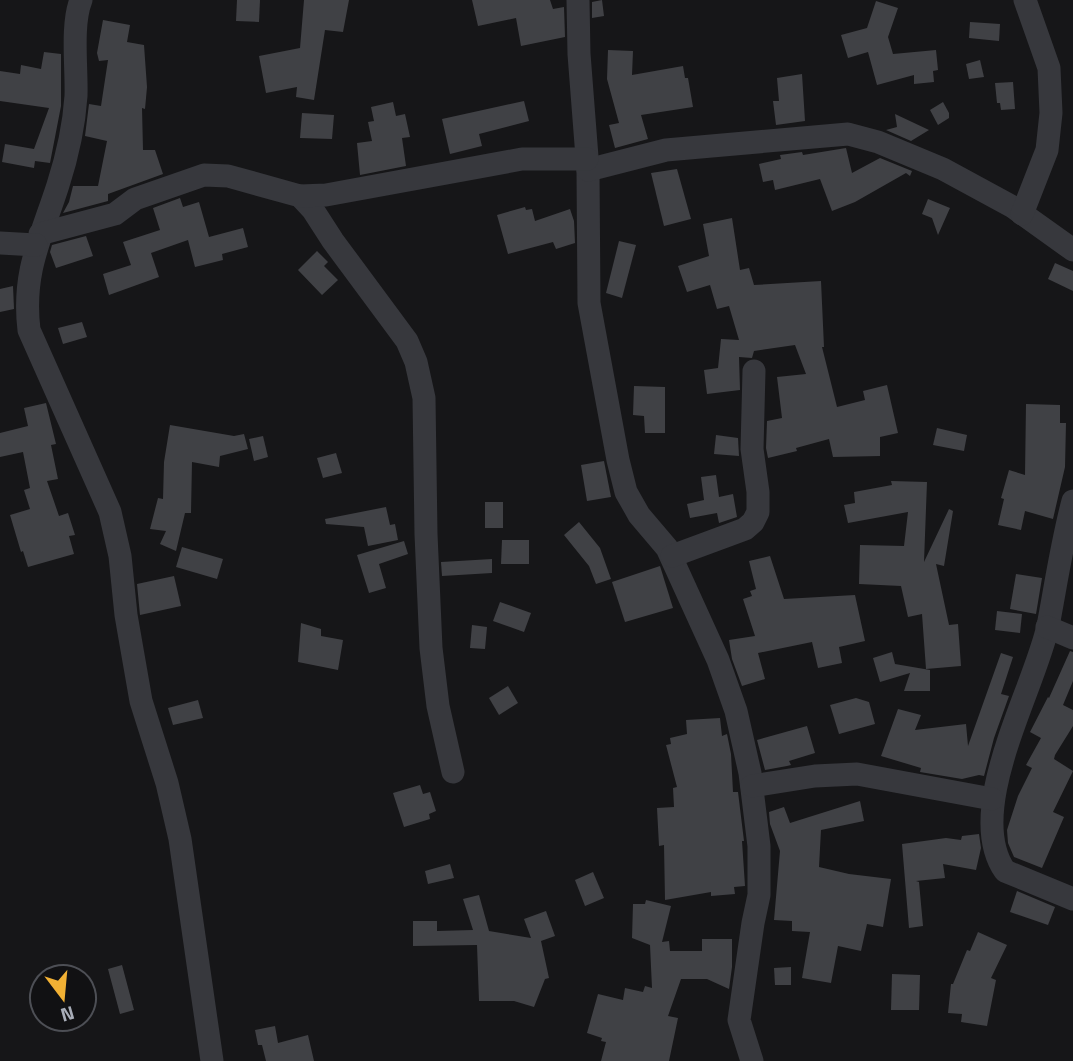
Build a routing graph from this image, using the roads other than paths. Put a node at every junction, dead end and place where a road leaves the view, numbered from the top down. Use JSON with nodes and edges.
{"nodes":[{"id":1,"x":81,"y":0,"type":"edge"},
{"id":2,"x":578,"y":0,"type":"edge"},
{"id":3,"x":1026,"y":0,"type":"edge"},
{"id":4,"x":587,"y":164,"type":"junction"},
{"id":5,"x":300,"y":196,"type":"junction"},
{"id":6,"x":1023,"y":214,"type":"junction"},
{"id":7,"x":38,"y":240,"type":"junction"},
{"id":8,"x":0,"y":243,"type":"edge"},
{"id":9,"x":1073,"y":250,"type":"edge"},
{"id":10,"x":754,"y":370,"type":"dead end"},
{"id":11,"x":1073,"y":501,"type":"edge"},
{"id":12,"x":672,"y":556,"type":"junction"},
{"id":13,"x":1047,"y":628,"type":"junction"},
{"id":14,"x":1073,"y":638,"type":"edge"},
{"id":15,"x":453,"y":772,"type":"dead end"},
{"id":16,"x":752,"y":786,"type":"junction"},
{"id":17,"x":992,"y":799,"type":"junction"},
{"id":18,"x":1073,"y":899,"type":"edge"},
{"id":19,"x":212,"y":1061,"type":"edge"},
{"id":20,"x":752,"y":1061,"type":"edge"}],
"edges":[{"from":1,"to":7,"type":"street"},
{"from":2,"to":4,"type":"street"},
{"from":3,"to":6,"type":"street"},
{"from":4,"to":5,"type":"street"},
{"from":4,"to":6,"type":"street"},
{"from":4,"to":12,"type":"street"},
{"from":5,"to":7,"type":"street"},
{"from":5,"to":15,"type":"street"},
{"from":6,"to":9,"type":"street"},
{"from":7,"to":8,"type":"street"},
{"from":7,"to":19,"type":"street"},
{"from":10,"to":12,"type":"street"},
{"from":11,"to":13,"type":"street"},
{"from":12,"to":16,"type":"street"},
{"from":13,"to":14,"type":"street"},
{"from":13,"to":17,"type":"street"},
{"from":16,"to":17,"type":"street"},
{"from":16,"to":20,"type":"street"},
{"from":17,"to":18,"type":"street"}]}
